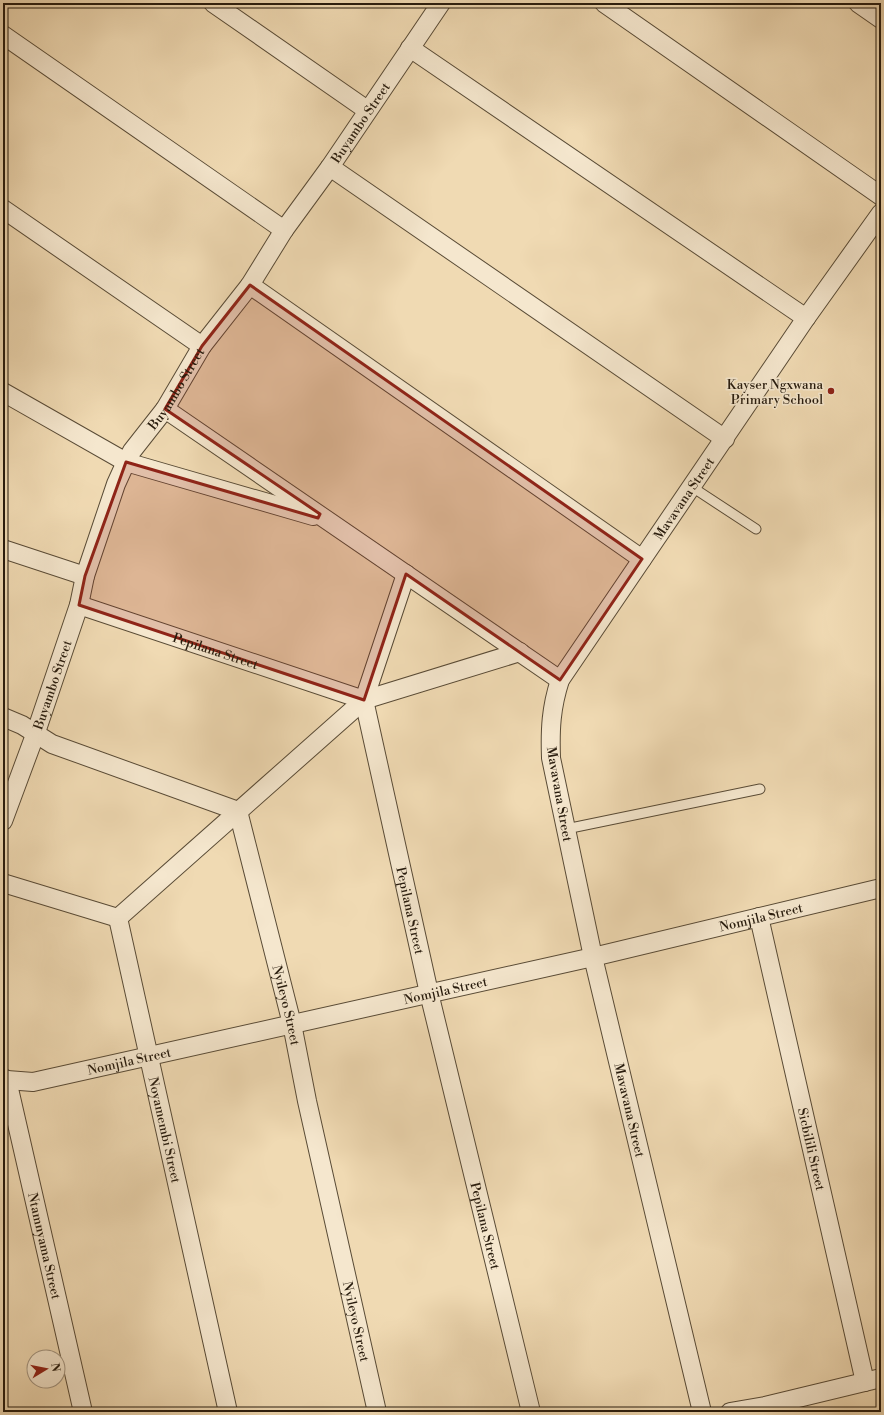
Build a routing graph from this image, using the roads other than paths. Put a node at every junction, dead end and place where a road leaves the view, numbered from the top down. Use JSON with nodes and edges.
{"nodes":[{"id":1,"x":214,"y":3,"type":"edge"},
{"id":2,"x":441,"y":3,"type":"edge"},
{"id":3,"x":604,"y":3,"type":"edge"},
{"id":4,"x":858,"y":3,"type":"edge"},
{"id":5,"x":881,"y":19,"type":"edge"},
{"id":6,"x":3,"y":35,"type":"edge"},
{"id":7,"x":410,"y":48,"type":"junction"},
{"id":8,"x":367,"y":110,"type":"junction"},
{"id":9,"x":330,"y":167,"type":"junction"},
{"id":10,"x":881,"y":196,"type":"edge"},
{"id":11,"x":3,"y":209,"type":"edge"},
{"id":12,"x":879,"y":220,"type":"edge"},
{"id":13,"x":284,"y":230,"type":"junction"},
{"id":14,"x":250,"y":285,"type":"junction"},
{"id":15,"x":806,"y":318,"type":"junction"},
{"id":16,"x":202,"y":346,"type":"junction"},
{"id":17,"x":3,"y":392,"type":"edge"},
{"id":18,"x":165,"y":408,"type":"junction"},
{"id":19,"x":725,"y":439,"type":"junction"},
{"id":20,"x":126,"y":462,"type":"junction"},
{"id":21,"x":692,"y":487,"type":"junction"},
{"id":22,"x":329,"y":521,"type":"junction"},
{"id":23,"x":756,"y":528,"type":"dead end"},
{"id":24,"x":3,"y":549,"type":"edge"},
{"id":25,"x":642,"y":559,"type":"junction"},
{"id":26,"x":406,"y":574,"type":"junction"},
{"id":27,"x":85,"y":576,"type":"junction"},
{"id":28,"x":79,"y":605,"type":"junction"},
{"id":29,"x":520,"y":652,"type":"junction"},
{"id":30,"x":560,"y":680,"type":"junction"},
{"id":31,"x":364,"y":700,"type":"junction"},
{"id":32,"x":3,"y":717,"type":"edge"},
{"id":33,"x":36,"y":735,"type":"junction"},
{"id":34,"x":760,"y":789,"type":"dead end"},
{"id":35,"x":238,"y":811,"type":"junction"},
{"id":36,"x":3,"y":821,"type":"edge"},
{"id":37,"x":566,"y":829,"type":"junction"},
{"id":38,"x":3,"y":883,"type":"edge"},
{"id":39,"x":881,"y":888,"type":"edge"},
{"id":40,"x":758,"y":917,"type":"junction"},
{"id":41,"x":118,"y":918,"type":"junction"},
{"id":42,"x":593,"y":957,"type":"junction"},
{"id":43,"x":429,"y":993,"type":"junction"},
{"id":44,"x":292,"y":1024,"type":"junction"},
{"id":45,"x":149,"y":1055,"type":"junction"},
{"id":46,"x":5,"y":1079,"type":"edge"},
{"id":47,"x":873,"y":1380,"type":"edge"},
{"id":48,"x":766,"y":1409,"type":"edge"},
{"id":49,"x":83,"y":1412,"type":"edge"},
{"id":50,"x":228,"y":1412,"type":"edge"},
{"id":51,"x":377,"y":1412,"type":"edge"},
{"id":52,"x":531,"y":1412,"type":"edge"},
{"id":53,"x":702,"y":1412,"type":"edge"},
{"id":54,"x":730,"y":1412,"type":"edge"}],
"edges":[{"from":1,"to":8,"type":"street"},
{"from":2,"to":7,"type":"street","name":"Buyambo Street"},
{"from":3,"to":10,"type":"street"},
{"from":4,"to":5,"type":"street"},
{"from":6,"to":13,"type":"street"},
{"from":7,"to":8,"type":"street","name":"Buyambo Street"},
{"from":7,"to":15,"type":"street"},
{"from":8,"to":9,"type":"street","name":"Buyambo Street"},
{"from":9,"to":13,"type":"street","name":"Buyambo Street"},
{"from":9,"to":19,"type":"street"},
{"from":11,"to":16,"type":"street"},
{"from":12,"to":15,"type":"street","name":"Mavavana Street"},
{"from":13,"to":14,"type":"street","name":"Buyambo Street"},
{"from":14,"to":16,"type":"street","name":"Buyambo Street"},
{"from":14,"to":25,"type":"street"},
{"from":15,"to":19,"type":"street","name":"Mavavana Street"},
{"from":16,"to":18,"type":"street","name":"Buyambo Street"},
{"from":17,"to":20,"type":"street"},
{"from":18,"to":20,"type":"street","name":"Buyambo Street"},
{"from":18,"to":22,"type":"street"},
{"from":19,"to":21,"type":"street","name":"Mavavana Street"},
{"from":20,"to":22,"type":"street"},
{"from":20,"to":27,"type":"street","name":"Buyambo Street"},
{"from":21,"to":23,"type":"lane"},
{"from":21,"to":25,"type":"street","name":"Mavavana Street"},
{"from":22,"to":26,"type":"street"},
{"from":24,"to":27,"type":"street"},
{"from":25,"to":30,"type":"street","name":"Mavavana Street"},
{"from":26,"to":29,"type":"street"},
{"from":26,"to":31,"type":"street"},
{"from":27,"to":28,"type":"street","name":"Buyambo Street"},
{"from":28,"to":31,"type":"street","name":"Pepilana Street"},
{"from":28,"to":33,"type":"street","name":"Buyambo Street"},
{"from":29,"to":30,"type":"street"},
{"from":29,"to":31,"type":"street"},
{"from":30,"to":37,"type":"street","name":"Mavavana Street"},
{"from":31,"to":35,"type":"street"},
{"from":31,"to":43,"type":"street","name":"Pepilana Street"},
{"from":32,"to":33,"type":"street"},
{"from":33,"to":35,"type":"street"},
{"from":33,"to":36,"type":"street","name":"Buyambo Street"},
{"from":34,"to":37,"type":"lane"},
{"from":35,"to":41,"type":"street"},
{"from":35,"to":44,"type":"street","name":"Nyileyo Street"},
{"from":37,"to":42,"type":"street","name":"Mavavana Street"},
{"from":38,"to":41,"type":"street"},
{"from":39,"to":40,"type":"street","name":"Nomjila Street"},
{"from":40,"to":42,"type":"street","name":"Nomjila Street"},
{"from":40,"to":47,"type":"street","name":"Sicbilili Street"},
{"from":41,"to":45,"type":"street","name":"Noyamembi Street"},
{"from":42,"to":43,"type":"street","name":"Nomjila Street"},
{"from":42,"to":53,"type":"street","name":"Mavavana Street"},
{"from":43,"to":44,"type":"street","name":"Nomjila Street"},
{"from":43,"to":52,"type":"street","name":"Pepilana Street"},
{"from":44,"to":45,"type":"street","name":"Nomjila Street"},
{"from":44,"to":51,"type":"street","name":"Nyileyo Street"},
{"from":45,"to":46,"type":"street","name":"Nomjila Street"},
{"from":45,"to":50,"type":"street","name":"Noyamembi Street"},
{"from":46,"to":49,"type":"street","name":"Ntamnyama Street"},
{"from":47,"to":48,"type":"street"},
{"from":48,"to":54,"type":"street"}]}
